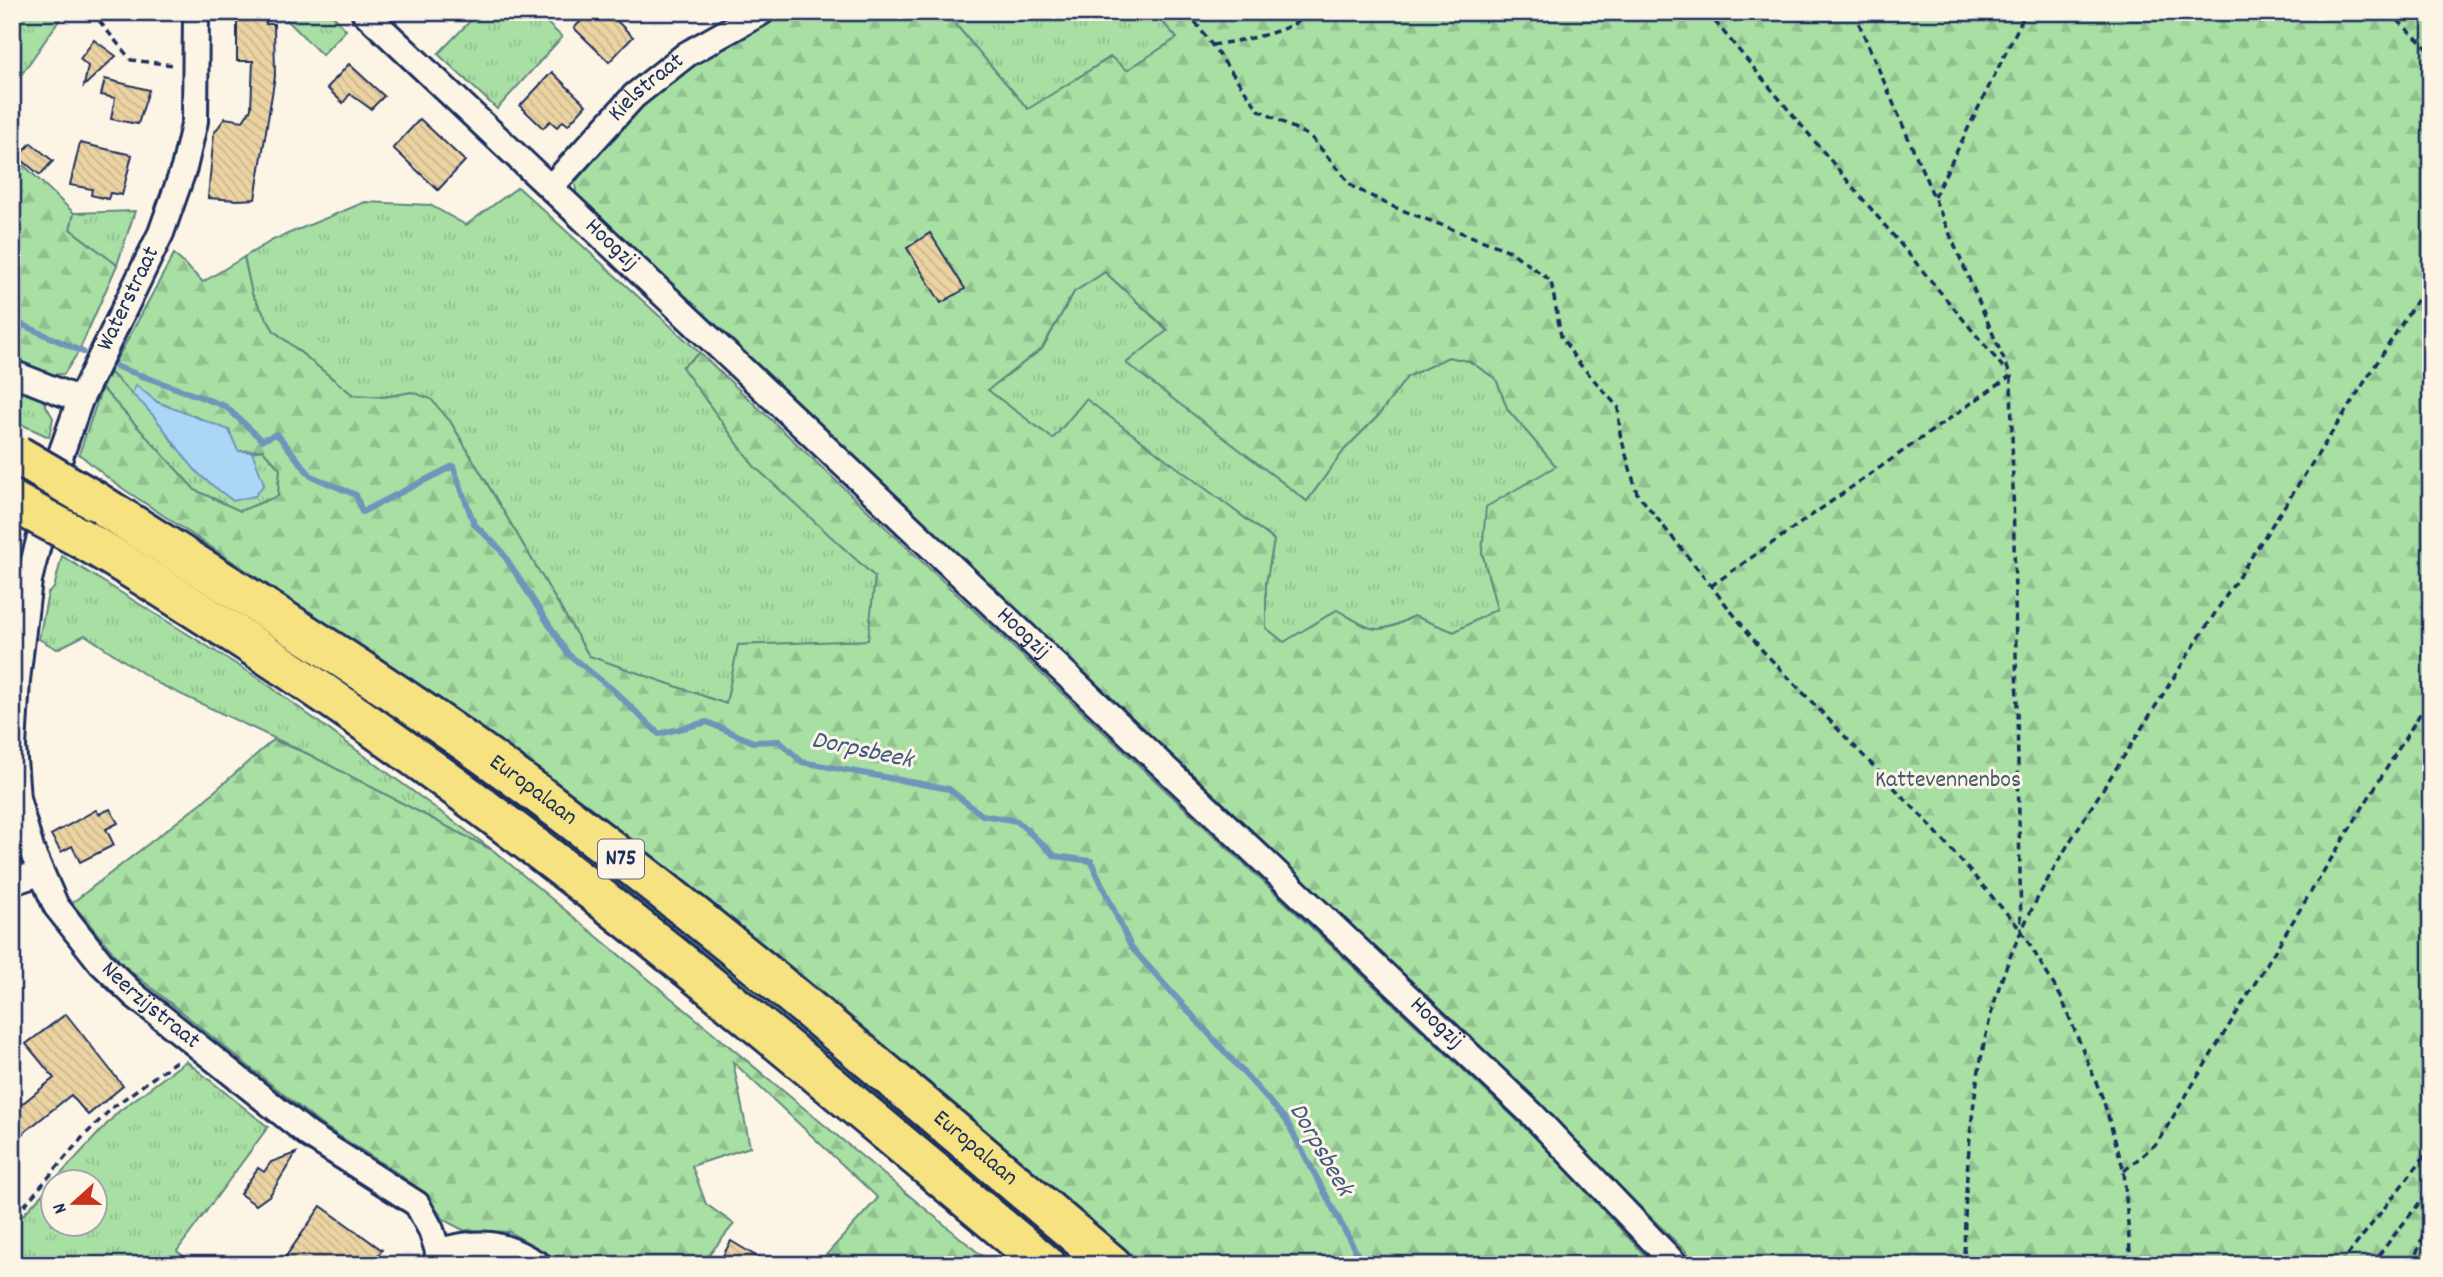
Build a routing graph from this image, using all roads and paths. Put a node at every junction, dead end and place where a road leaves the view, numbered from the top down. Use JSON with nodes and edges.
{"nodes":[{"id":1,"x":92,"y":12,"type":"edge"},
{"id":2,"x":196,"y":12,"type":"edge"},
{"id":3,"x":364,"y":12,"type":"edge"},
{"id":4,"x":762,"y":12,"type":"edge"},
{"id":5,"x":1188,"y":12,"type":"edge"},
{"id":6,"x":1313,"y":12,"type":"edge"},
{"id":7,"x":1707,"y":12,"type":"edge"},
{"id":8,"x":1854,"y":12,"type":"edge"},
{"id":9,"x":2026,"y":12,"type":"edge"},
{"id":10,"x":2389,"y":12,"type":"edge"},
{"id":11,"x":1212,"y":45,"type":"junction"},
{"id":12,"x":2431,"y":52,"type":"edge"},
{"id":13,"x":197,"y":67,"type":"junction"},
{"id":14,"x":551,"y":187,"type":"junction"},
{"id":15,"x":1934,"y":197,"type":"junction"},
{"id":16,"x":2431,"y":277,"type":"edge"},
{"id":17,"x":12,"y":373,"type":"edge"},
{"id":18,"x":2011,"y":376,"type":"junction"},
{"id":19,"x":80,"y":400,"type":"junction"},
{"id":20,"x":15,"y":454,"type":"edge"},
{"id":21,"x":12,"y":501,"type":"edge"},
{"id":22,"x":21,"y":577,"type":"edge"},
{"id":23,"x":1711,"y":586,"type":"junction"},
{"id":24,"x":2431,"y":696,"type":"edge"},
{"id":25,"x":21,"y":853,"type":"edge"},
{"id":26,"x":40,"y":873,"type":"junction"},
{"id":27,"x":12,"y":882,"type":"edge"},
{"id":28,"x":2021,"y":930,"type":"junction"},
{"id":29,"x":198,"y":1046,"type":"junction"},
{"id":30,"x":2431,"y":1148,"type":"edge"},
{"id":31,"x":2124,"y":1171,"type":"junction"},
{"id":32,"x":2431,"y":1188,"type":"edge"},
{"id":33,"x":24,"y":1206,"type":"dead end"},
{"id":34,"x":2431,"y":1214,"type":"edge"},
{"id":35,"x":437,"y":1258,"type":"edge"},
{"id":36,"x":539,"y":1265,"type":"edge"},
{"id":37,"x":1046,"y":1265,"type":"edge"},
{"id":38,"x":1112,"y":1265,"type":"edge"},
{"id":39,"x":1676,"y":1265,"type":"edge"},
{"id":40,"x":1964,"y":1265,"type":"edge"},
{"id":41,"x":2132,"y":1265,"type":"edge"},
{"id":42,"x":2340,"y":1265,"type":"edge"},
{"id":43,"x":2371,"y":1265,"type":"edge"},
{"id":44,"x":2412,"y":1265,"type":"edge"}],
"edges":[{"from":1,"to":13,"type":"path"},
{"from":2,"to":13,"type":"street","name":"Waterstraat"},
{"from":3,"to":14,"type":"street","name":"Hoogzij"},
{"from":4,"to":14,"type":"street","name":"Kielstraat"},
{"from":5,"to":11,"type":"path"},
{"from":6,"to":11,"type":"path"},
{"from":7,"to":18,"type":"path"},
{"from":8,"to":15,"type":"path"},
{"from":9,"to":15,"type":"path"},
{"from":10,"to":12,"type":"path"},
{"from":11,"to":23,"type":"path"},
{"from":13,"to":19,"type":"street","name":"Waterstraat"},
{"from":14,"to":39,"type":"street","name":"Hoogzij"},
{"from":15,"to":18,"type":"path"},
{"from":16,"to":28,"type":"path"},
{"from":17,"to":19,"type":"street"},
{"from":18,"to":23,"type":"path"},
{"from":18,"to":28,"type":"path"},
{"from":19,"to":22,"type":"street","name":"Waterstraat"},
{"from":20,"to":38,"type":"highway","name":"Europalaan","number":"N75","bridge":true},
{"from":21,"to":37,"type":"highway","name":"Europalaan","number":"N75","bridge":true},
{"from":22,"to":25,"type":"street","name":"Neerzijstraat"},
{"from":23,"to":28,"type":"path"},
{"from":24,"to":31,"type":"path"},
{"from":25,"to":26,"type":"street","name":"Neerzijstraat"},
{"from":26,"to":27,"type":"street"},
{"from":26,"to":29,"type":"street","name":"Neerzijstraat"},
{"from":28,"to":31,"type":"path"},
{"from":28,"to":40,"type":"path"},
{"from":29,"to":33,"type":"path"},
{"from":29,"to":35,"type":"street","name":"Neerzijstraat"},
{"from":30,"to":42,"type":"path"},
{"from":31,"to":41,"type":"path"},
{"from":32,"to":43,"type":"path"},
{"from":34,"to":44,"type":"path"},
{"from":35,"to":36,"type":"street","name":"Neerzijstraat"}]}
